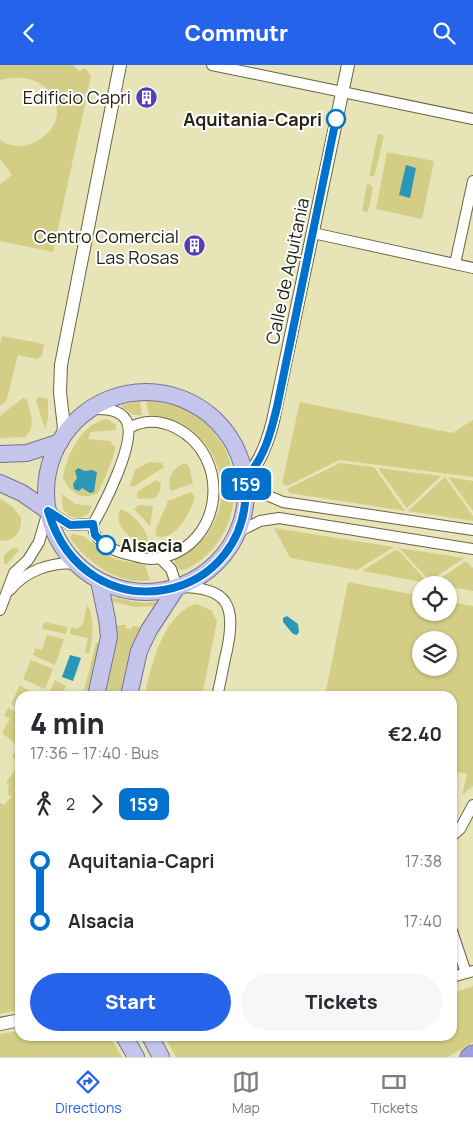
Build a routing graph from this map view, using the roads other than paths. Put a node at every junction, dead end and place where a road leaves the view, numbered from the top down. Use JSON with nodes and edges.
{"nodes":[{"id":1,"x":120,"y":65,"type":"edge"},
{"id":2,"x":212,"y":65,"type":"edge"},
{"id":3,"x":348,"y":65,"type":"edge"},
{"id":4,"x":342,"y":92,"type":"junction"},
{"id":5,"x":473,"y":119,"type":"edge"},
{"id":6,"x":473,"y":181,"type":"edge"},
{"id":7,"x":313,"y":233,"type":"junction"},
{"id":8,"x":456,"y":264,"type":"junction"},
{"id":9,"x":473,"y":268,"type":"edge"},
{"id":10,"x":91,"y":409,"type":"junction"},
{"id":11,"x":129,"y":428,"type":"junction"},
{"id":12,"x":60,"y":441,"type":"junction"},
{"id":13,"x":0,"y":454,"type":"edge"},
{"id":14,"x":246,"y":479,"type":"junction"},
{"id":15,"x":0,"y":483,"type":"edge"},
{"id":16,"x":48,"y":511,"type":"junction"},
{"id":17,"x":93,"y":524,"type":"junction"},
{"id":18,"x":473,"y":530,"type":"edge"},
{"id":19,"x":238,"y":532,"type":"junction"},
{"id":20,"x":473,"y":549,"type":"edge"},
{"id":21,"x":160,"y":558,"type":"junction"},
{"id":22,"x":76,"y":564,"type":"junction"},
{"id":23,"x":99,"y":581,"type":"junction"},
{"id":24,"x":178,"y":587,"type":"junction"},
{"id":25,"x":6,"y":595,"type":"junction"},
{"id":26,"x":0,"y":610,"type":"edge"},
{"id":27,"x":97,"y":691,"type":"edge"},
{"id":28,"x":130,"y":691,"type":"edge"},
{"id":29,"x":218,"y":691,"type":"edge"},
{"id":30,"x":473,"y":805,"type":"edge"},
{"id":31,"x":457,"y":832,"type":"edge"},
{"id":32,"x":457,"y":942,"type":"edge"},
{"id":33,"x":470,"y":972,"type":"edge"},
{"id":34,"x":457,"y":976,"type":"edge"},
{"id":35,"x":15,"y":1022,"type":"edge"},
{"id":36,"x":0,"y":1024,"type":"edge"},
{"id":37,"x":127,"y":1041,"type":"edge"},
{"id":38,"x":145,"y":1041,"type":"edge"},
{"id":39,"x":153,"y":1041,"type":"edge"},
{"id":40,"x":473,"y":1055,"type":"edge"},
{"id":41,"x":136,"y":1057,"type":"edge"},
{"id":42,"x":154,"y":1057,"type":"edge"},
{"id":43,"x":161,"y":1057,"type":"edge"},
{"id":44,"x":470,"y":1057,"type":"edge"}],
"edges":[{"from":1,"to":12,"type":"street"},
{"from":2,"to":4,"type":"street"},
{"from":3,"to":4,"type":"street","name":"Calle de Aquitania"},
{"from":4,"to":5,"type":"street"},
{"from":4,"to":7,"type":"street","name":"Calle de Aquitania"},
{"from":6,"to":8,"type":"street"},
{"from":7,"to":8,"type":"street"},
{"from":7,"to":14,"type":"street","name":"Calle de Aquitania"},
{"from":8,"to":9,"type":"street"},
{"from":10,"to":11,"type":"street"},
{"from":10,"to":12,"type":"main road"},
{"from":10,"to":14,"type":"main road"},
{"from":11,"to":17,"type":"street"},
{"from":11,"to":21,"type":"street"},
{"from":12,"to":13,"type":"main road"},
{"from":12,"to":16,"type":"main road"},
{"from":14,"to":18,"type":"street"},
{"from":14,"to":19,"type":"main road"},
{"from":15,"to":16,"type":"main road"},
{"from":16,"to":17,"type":"street"},
{"from":16,"to":22,"type":"main road"},
{"from":16,"to":25,"type":"street"},
{"from":17,"to":21,"type":"street"},
{"from":19,"to":20,"type":"street"},
{"from":19,"to":24,"type":"main road"},
{"from":21,"to":24,"type":"street"},
{"from":22,"to":23,"type":"main road"},
{"from":22,"to":25,"type":"street"},
{"from":23,"to":24,"type":"main road"},
{"from":23,"to":27,"type":"main road"},
{"from":24,"to":28,"type":"main road"},
{"from":24,"to":29,"type":"street"},
{"from":25,"to":26,"type":"street"},
{"from":30,"to":31,"type":"street"},
{"from":32,"to":33,"type":"street"},
{"from":33,"to":34,"type":"street"},
{"from":35,"to":36,"type":"street"},
{"from":37,"to":41,"type":"main road"},
{"from":38,"to":42,"type":"street"},
{"from":39,"to":43,"type":"main road"},
{"from":40,"to":44,"type":"highway"}]}
